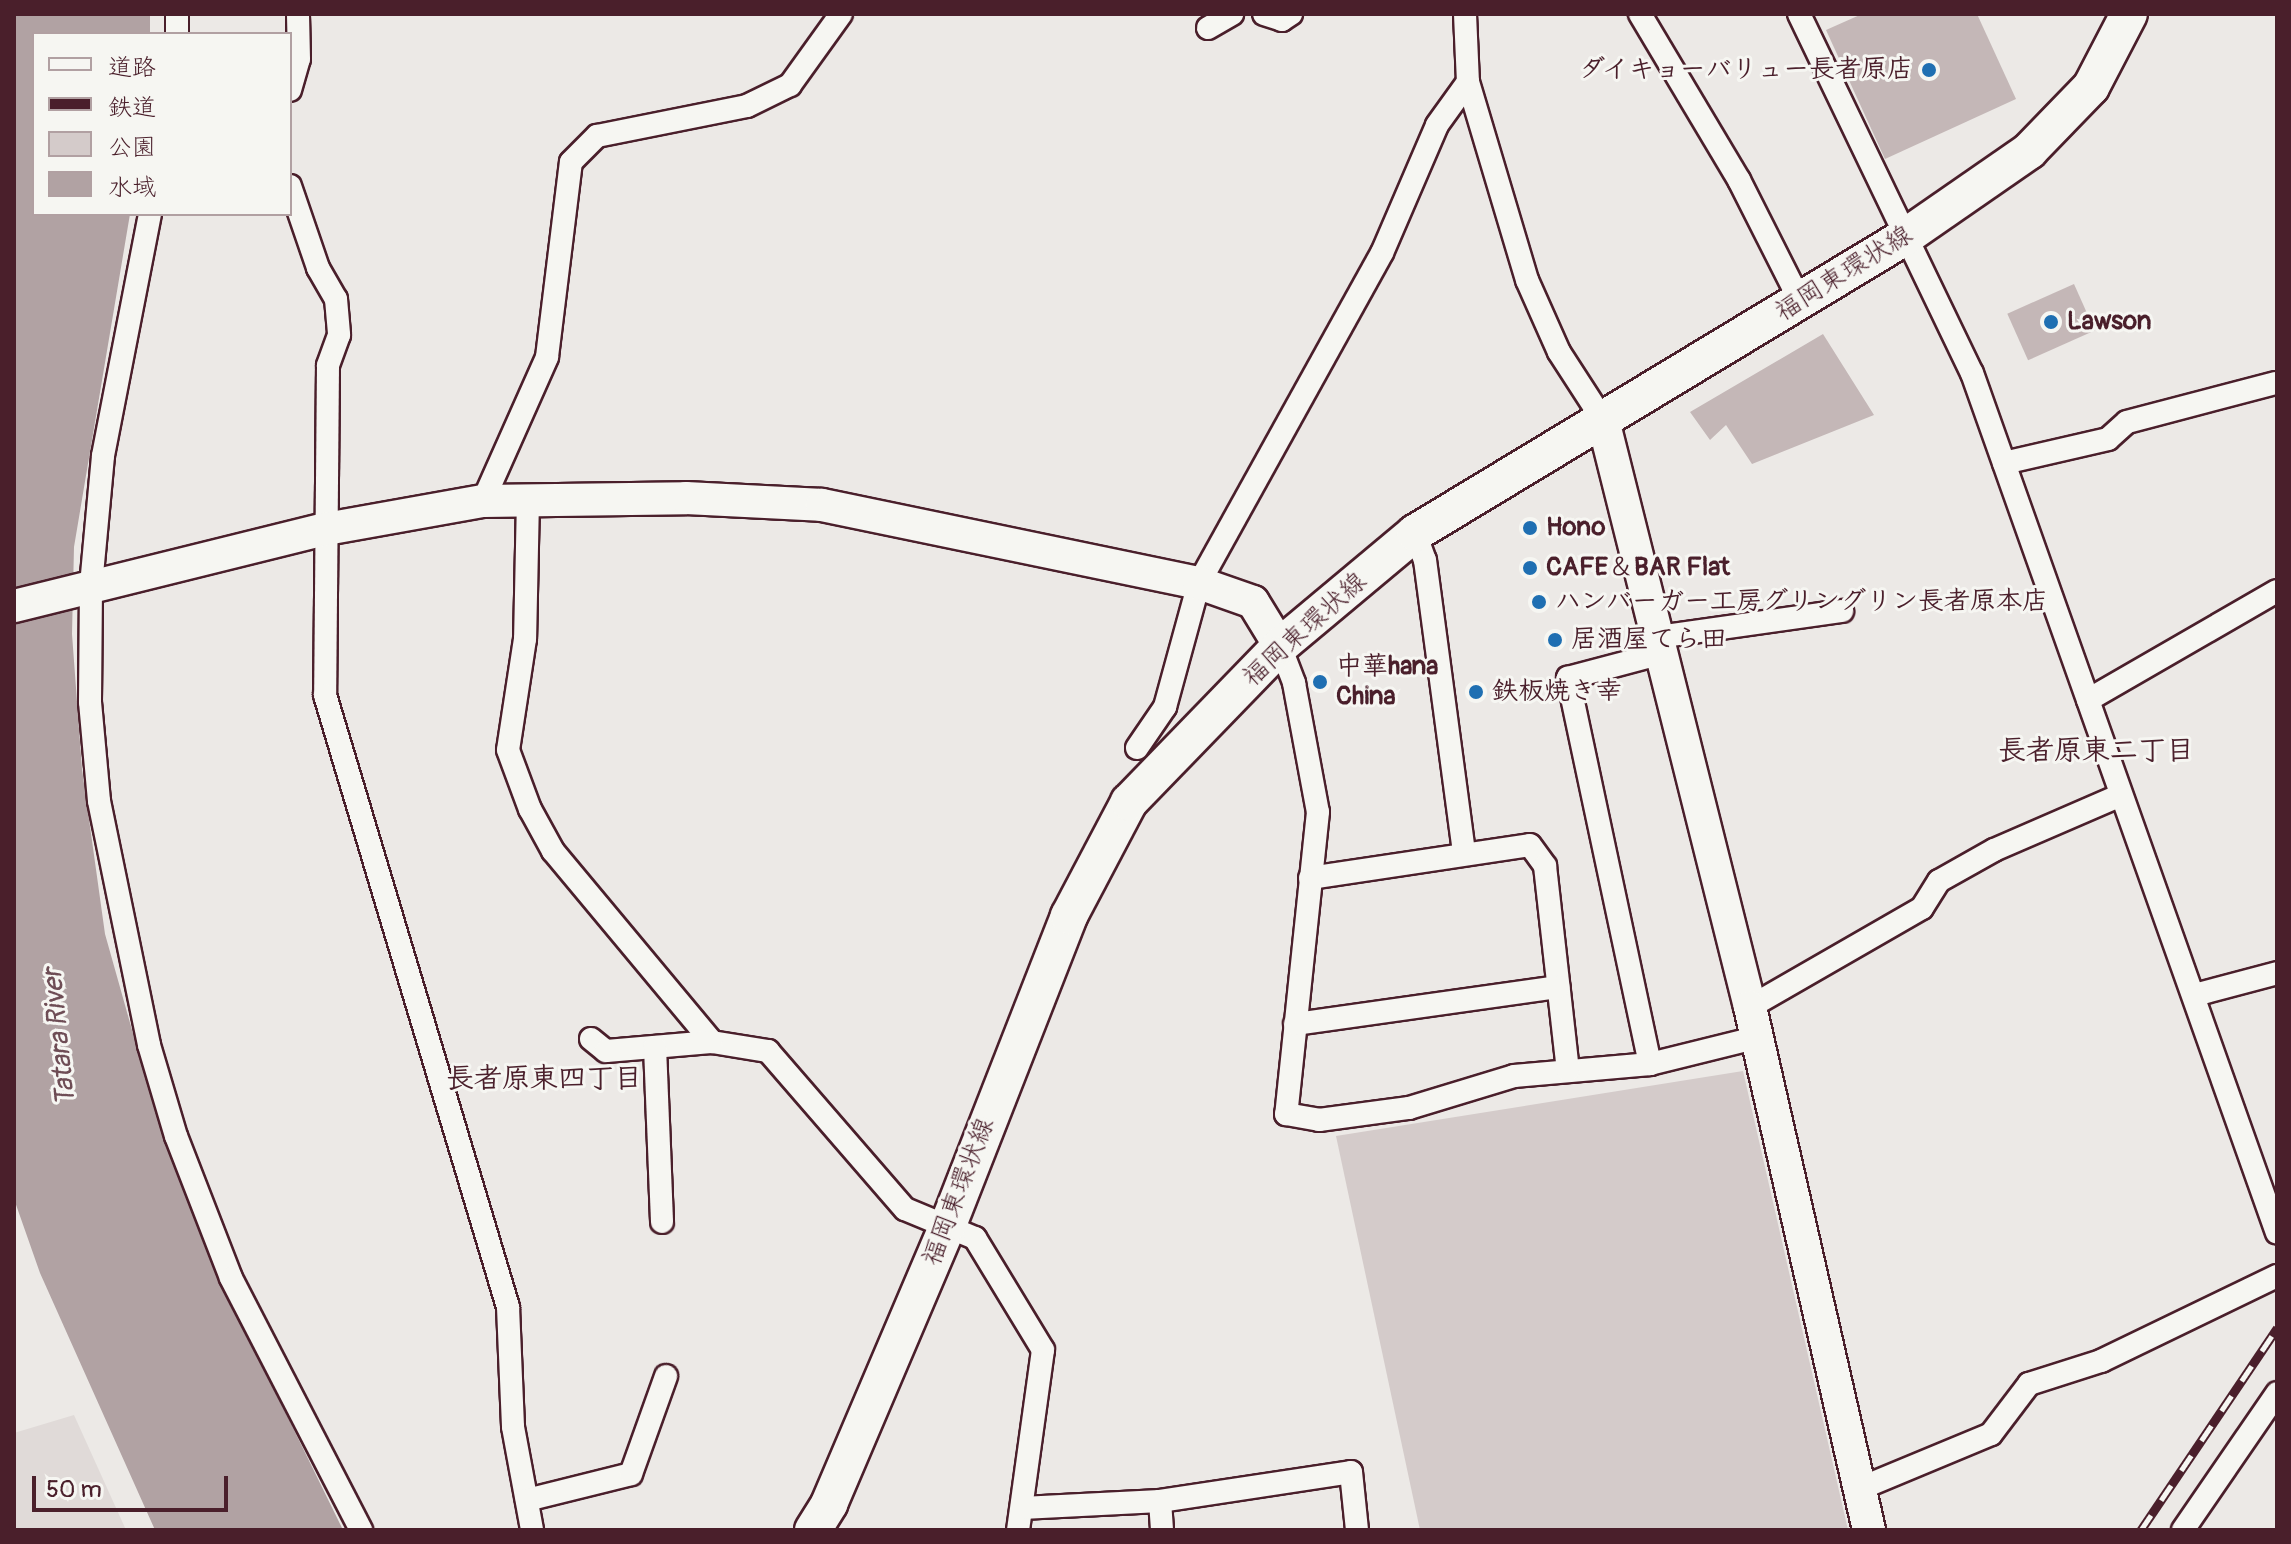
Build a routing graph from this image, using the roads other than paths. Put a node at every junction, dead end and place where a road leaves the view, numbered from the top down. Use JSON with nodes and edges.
{"nodes":[{"id":1,"x":298,"y":14,"type":"edge"},
{"id":2,"x":841,"y":14,"type":"edge"},
{"id":3,"x":1232,"y":14,"type":"edge"},
{"id":4,"x":1264,"y":14,"type":"edge"},
{"id":5,"x":1291,"y":14,"type":"edge"},
{"id":6,"x":1465,"y":14,"type":"edge"},
{"id":7,"x":1640,"y":14,"type":"edge"},
{"id":8,"x":1799,"y":14,"type":"edge"},
{"id":9,"x":2129,"y":14,"type":"edge"},
{"id":10,"x":1208,"y":28,"type":"dead end"},
{"id":11,"x":1468,"y":82,"type":"junction"},
{"id":12,"x":292,"y":83,"type":"edge"},
{"id":13,"x":292,"y":192,"type":"edge"},
{"id":14,"x":150,"y":216,"type":"edge"},
{"id":15,"x":1905,"y":237,"type":"junction"},
{"id":16,"x":1800,"y":301,"type":"junction"},
{"id":17,"x":2276,"y":383,"type":"edge"},
{"id":18,"x":1603,"y":420,"type":"junction"},
{"id":19,"x":2004,"y":463,"type":"junction"},
{"id":20,"x":528,"y":499,"type":"junction"},
{"id":21,"x":483,"y":501,"type":"junction"},
{"id":22,"x":326,"y":529,"type":"junction"},
{"id":23,"x":1415,"y":533,"type":"junction"},
{"id":24,"x":1199,"y":583,"type":"junction"},
{"id":25,"x":91,"y":586,"type":"junction"},
{"id":26,"x":2277,"y":591,"type":"edge"},
{"id":27,"x":14,"y":606,"type":"edge"},
{"id":28,"x":1842,"y":611,"type":"dead end"},
{"id":29,"x":1660,"y":645,"type":"junction"},
{"id":30,"x":1280,"y":646,"type":"junction"},
{"id":31,"x":2088,"y":700,"type":"junction"},
{"id":32,"x":1137,"y":748,"type":"dead end"},
{"id":33,"x":2121,"y":795,"type":"junction"},
{"id":34,"x":1464,"y":853,"type":"junction"},
{"id":35,"x":1310,"y":878,"type":"junction"},
{"id":36,"x":2277,"y":973,"type":"edge"},
{"id":37,"x":1558,"y":987,"type":"junction"},
{"id":38,"x":2195,"y":995,"type":"junction"},
{"id":39,"x":1750,"y":1007,"type":"junction"},
{"id":40,"x":1295,"y":1024,"type":"junction"},
{"id":41,"x":1755,"y":1038,"type":"junction"},
{"id":42,"x":591,"y":1039,"type":"dead end"},
{"id":43,"x":712,"y":1042,"type":"junction"},
{"id":44,"x":655,"y":1047,"type":"junction"},
{"id":45,"x":1650,"y":1064,"type":"junction"},
{"id":46,"x":1568,"y":1071,"type":"junction"},
{"id":47,"x":662,"y":1222,"type":"dead end"},
{"id":48,"x":948,"y":1225,"type":"junction"},
{"id":49,"x":2277,"y":1233,"type":"edge"},
{"id":50,"x":2277,"y":1276,"type":"edge"},
{"id":51,"x":666,"y":1376,"type":"dead end"},
{"id":52,"x":2277,"y":1393,"type":"edge"},
{"id":53,"x":1859,"y":1489,"type":"junction"},
{"id":54,"x":527,"y":1500,"type":"junction"},
{"id":55,"x":1160,"y":1501,"type":"junction"},
{"id":56,"x":1020,"y":1519,"type":"edge"},
{"id":57,"x":361,"y":1530,"type":"edge"},
{"id":58,"x":532,"y":1530,"type":"edge"},
{"id":59,"x":813,"y":1530,"type":"edge"},
{"id":60,"x":1162,"y":1530,"type":"edge"},
{"id":61,"x":1357,"y":1530,"type":"edge"},
{"id":62,"x":1869,"y":1530,"type":"edge"},
{"id":63,"x":2183,"y":1530,"type":"edge"}],
"edges":[{"from":1,"to":12,"type":"street"},
{"from":2,"to":21,"type":"street"},
{"from":3,"to":10,"type":"street"},
{"from":4,"to":5,"type":"street"},
{"from":6,"to":11,"type":"street"},
{"from":7,"to":16,"type":"street"},
{"from":8,"to":15,"type":"street"},
{"from":9,"to":15,"type":"main road","name":"福岡東環状線"},
{"from":11,"to":18,"type":"street"},
{"from":11,"to":24,"type":"street"},
{"from":13,"to":22,"type":"street"},
{"from":14,"to":25,"type":"street"},
{"from":15,"to":16,"type":"main road","name":"福岡東環状線"},
{"from":15,"to":19,"type":"street"},
{"from":16,"to":18,"type":"main road","name":"福岡東環状線"},
{"from":17,"to":19,"type":"street"},
{"from":18,"to":23,"type":"main road","name":"福岡東環状線"},
{"from":18,"to":29,"type":"street"},
{"from":19,"to":31,"type":"street"},
{"from":20,"to":21,"type":"street"},
{"from":20,"to":24,"type":"street"},
{"from":20,"to":43,"type":"street"},
{"from":21,"to":22,"type":"street"},
{"from":22,"to":25,"type":"street"},
{"from":22,"to":54,"type":"street"},
{"from":23,"to":30,"type":"main road","name":"福岡東環状線"},
{"from":23,"to":34,"type":"street"},
{"from":24,"to":30,"type":"street"},
{"from":24,"to":32,"type":"street"},
{"from":25,"to":27,"type":"street"},
{"from":25,"to":57,"type":"street"},
{"from":26,"to":31,"type":"street"},
{"from":28,"to":29,"type":"street"},
{"from":29,"to":39,"type":"street"},
{"from":29,"to":45,"type":"street"},
{"from":30,"to":35,"type":"street"},
{"from":30,"to":48,"type":"main road","name":"福岡東環状線"},
{"from":31,"to":33,"type":"street"},
{"from":33,"to":38,"type":"street"},
{"from":33,"to":39,"type":"street"},
{"from":34,"to":35,"type":"street"},
{"from":34,"to":37,"type":"street"},
{"from":35,"to":40,"type":"street"},
{"from":36,"to":38,"type":"street"},
{"from":37,"to":40,"type":"street"},
{"from":37,"to":46,"type":"street"},
{"from":38,"to":49,"type":"street"},
{"from":39,"to":41,"type":"street"},
{"from":40,"to":46,"type":"street"},
{"from":41,"to":45,"type":"street"},
{"from":41,"to":53,"type":"street"},
{"from":42,"to":44,"type":"street"},
{"from":43,"to":44,"type":"street"},
{"from":43,"to":48,"type":"street"},
{"from":44,"to":47,"type":"street"},
{"from":45,"to":46,"type":"street"},
{"from":48,"to":56,"type":"street"},
{"from":48,"to":59,"type":"main road","name":"福岡東環状線"},
{"from":50,"to":53,"type":"street"},
{"from":51,"to":54,"type":"street"},
{"from":52,"to":63,"type":"street"},
{"from":53,"to":62,"type":"street"},
{"from":54,"to":58,"type":"street"},
{"from":55,"to":56,"type":"street"},
{"from":55,"to":60,"type":"street"},
{"from":55,"to":61,"type":"street"}]}
